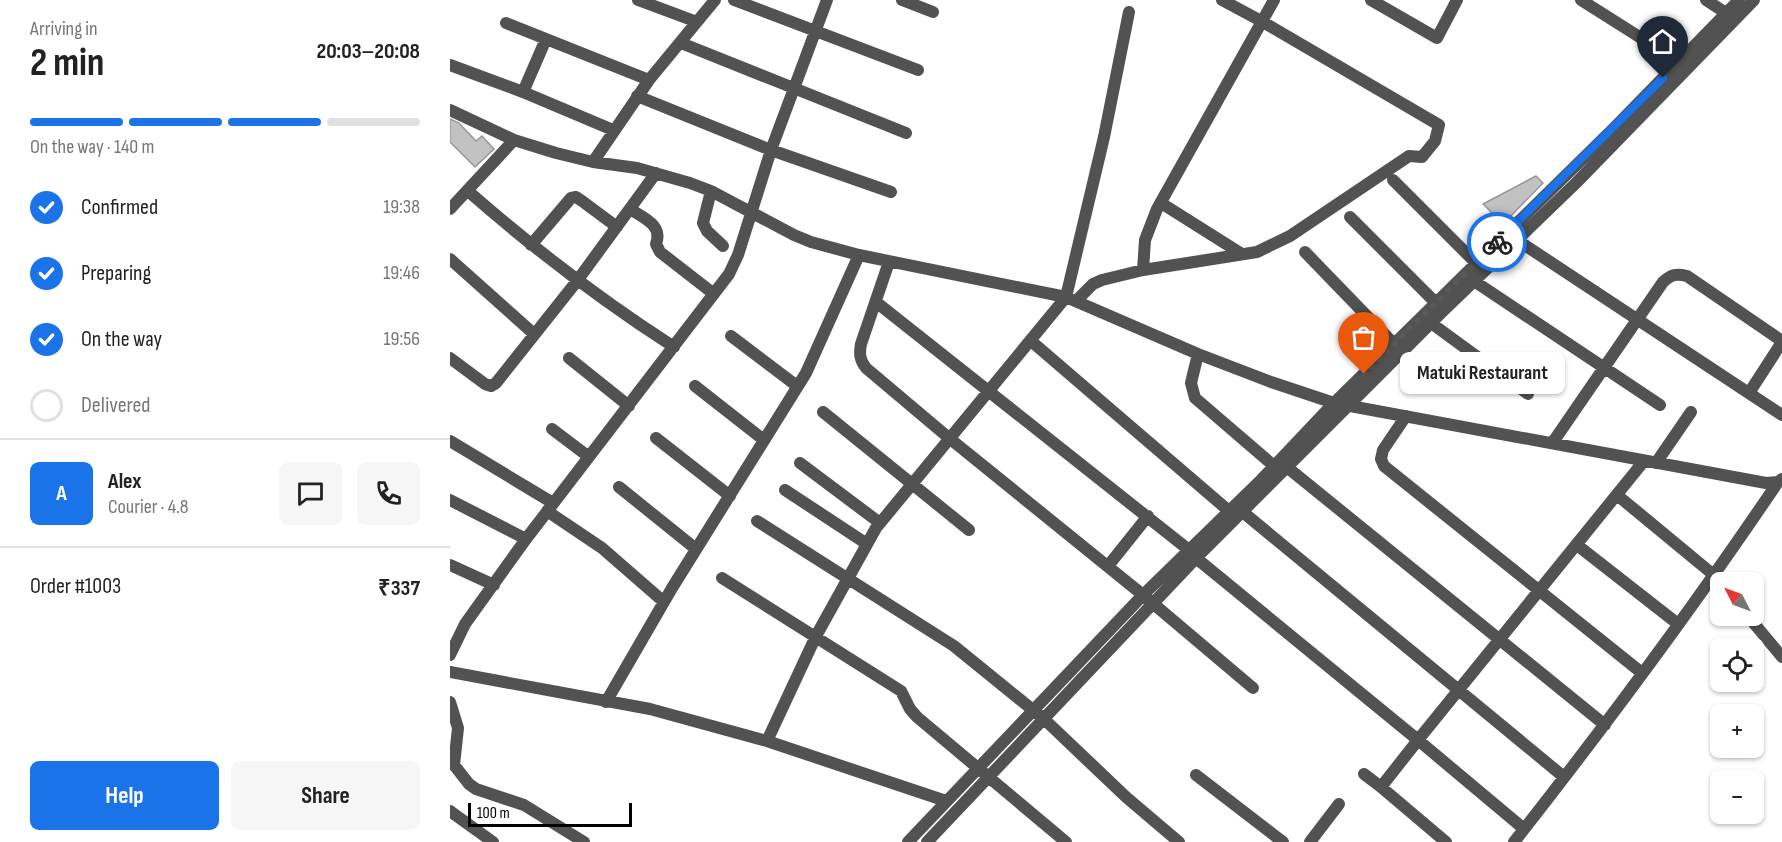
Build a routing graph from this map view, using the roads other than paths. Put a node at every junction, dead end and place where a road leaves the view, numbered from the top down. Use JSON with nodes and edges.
{"nodes":[{"id":1,"x":638,"y":0,"type":"edge"},
{"id":2,"x":716,"y":0,"type":"edge"},
{"id":3,"x":734,"y":0,"type":"edge"},
{"id":4,"x":827,"y":0,"type":"edge"},
{"id":5,"x":902,"y":0,"type":"edge"},
{"id":6,"x":1222,"y":0,"type":"edge"},
{"id":7,"x":1274,"y":0,"type":"edge"},
{"id":8,"x":1371,"y":0,"type":"edge"},
{"id":9,"x":1457,"y":0,"type":"edge"},
{"id":10,"x":1581,"y":0,"type":"edge"},
{"id":11,"x":1706,"y":0,"type":"edge"},
{"id":12,"x":1739,"y":0,"type":"edge"},
{"id":13,"x":1754,"y":0,"type":"edge"},
{"id":14,"x":933,"y":12,"type":"dead end"},
{"id":15,"x":1130,"y":12,"type":"dead end"},
{"id":16,"x":1726,"y":13,"type":"junction"},
{"id":17,"x":697,"y":22,"type":"junction"},
{"id":18,"x":1263,"y":22,"type":"junction"},
{"id":19,"x":506,"y":23,"type":"dead end"},
{"id":20,"x":816,"y":31,"type":"junction"},
{"id":21,"x":546,"y":39,"type":"junction"},
{"id":22,"x":681,"y":44,"type":"junction"},
{"id":23,"x":1679,"y":62,"type":"junction"},
{"id":24,"x":450,"y":65,"type":"edge"},
{"id":25,"x":918,"y":70,"type":"dead end"},
{"id":26,"x":649,"y":80,"type":"junction"},
{"id":27,"x":792,"y":89,"type":"junction"},
{"id":28,"x":523,"y":92,"type":"junction"},
{"id":29,"x":637,"y":96,"type":"junction"},
{"id":30,"x":450,"y":110,"type":"edge"},
{"id":31,"x":613,"y":130,"type":"junction"},
{"id":32,"x":906,"y":133,"type":"dead end"},
{"id":33,"x":514,"y":140,"type":"junction"},
{"id":34,"x":771,"y":150,"type":"junction"},
{"id":35,"x":592,"y":162,"type":"junction"},
{"id":36,"x":656,"y":172,"type":"junction"},
{"id":37,"x":1393,"y":180,"type":"dead end"},
{"id":38,"x":711,"y":190,"type":"junction"},
{"id":39,"x":468,"y":191,"type":"junction"},
{"id":40,"x":891,"y":192,"type":"dead end"},
{"id":41,"x":452,"y":202,"type":"edge"},
{"id":42,"x":1161,"y":203,"type":"junction"},
{"id":43,"x":630,"y":209,"type":"junction"},
{"id":44,"x":751,"y":212,"type":"junction"},
{"id":45,"x":1350,"y":217,"type":"dead end"},
{"id":46,"x":617,"y":226,"type":"junction"},
{"id":47,"x":1517,"y":240,"type":"junction"},
{"id":48,"x":531,"y":245,"type":"junction"},
{"id":49,"x":723,"y":246,"type":"dead end"},
{"id":50,"x":1305,"y":252,"type":"dead end"},
{"id":51,"x":1242,"y":254,"type":"junction"},
{"id":52,"x":859,"y":255,"type":"junction"},
{"id":53,"x":450,"y":259,"type":"edge"},
{"id":54,"x":889,"y":262,"type":"junction"},
{"id":55,"x":1476,"y":263,"type":"junction"},
{"id":56,"x":1143,"y":270,"type":"junction"},
{"id":57,"x":577,"y":281,"type":"junction"},
{"id":58,"x":1474,"y":282,"type":"junction"},
{"id":59,"x":714,"y":294,"type":"junction"},
{"id":60,"x":1071,"y":299,"type":"junction"},
{"id":61,"x":876,"y":302,"type":"junction"},
{"id":62,"x":1436,"y":303,"type":"junction"},
{"id":63,"x":1638,"y":319,"type":"junction"},
{"id":64,"x":1431,"y":323,"type":"junction"},
{"id":65,"x":534,"y":334,"type":"junction"},
{"id":66,"x":731,"y":336,"type":"dead end"},
{"id":67,"x":1031,"y":341,"type":"junction"},
{"id":68,"x":1782,"y":342,"type":"edge"},
{"id":69,"x":1394,"y":344,"type":"junction"},
{"id":70,"x":674,"y":346,"type":"junction"},
{"id":71,"x":1198,"y":354,"type":"junction"},
{"id":72,"x":450,"y":358,"type":"edge"},
{"id":73,"x":569,"y":358,"type":"dead end"},
{"id":74,"x":1604,"y":368,"type":"junction"},
{"id":75,"x":695,"y":386,"type":"dead end"},
{"id":76,"x":797,"y":386,"type":"junction"},
{"id":77,"x":988,"y":391,"type":"junction"},
{"id":78,"x":1749,"y":393,"type":"junction"},
{"id":79,"x":1528,"y":394,"type":"dead end"},
{"id":80,"x":1334,"y":403,"type":"junction"},
{"id":81,"x":1660,"y":405,"type":"dead end"},
{"id":82,"x":629,"y":406,"type":"junction"},
{"id":83,"x":1349,"y":406,"type":"junction"},
{"id":84,"x":823,"y":412,"type":"dead end"},
{"id":85,"x":1691,"y":412,"type":"dead end"},
{"id":86,"x":1782,"y":415,"type":"edge"},
{"id":87,"x":1406,"y":416,"type":"junction"},
{"id":88,"x":552,"y":429,"type":"dead end"},
{"id":89,"x":656,"y":438,"type":"dead end"},
{"id":90,"x":949,"y":438,"type":"junction"},
{"id":91,"x":764,"y":440,"type":"junction"},
{"id":92,"x":450,"y":441,"type":"edge"},
{"id":93,"x":1553,"y":442,"type":"junction"},
{"id":94,"x":589,"y":457,"type":"junction"},
{"id":95,"x":1650,"y":462,"type":"junction"},
{"id":96,"x":800,"y":463,"type":"dead end"},
{"id":97,"x":1274,"y":466,"type":"junction"},
{"id":98,"x":1288,"y":468,"type":"junction"},
{"id":99,"x":1780,"y":480,"type":"edge"},
{"id":100,"x":912,"y":484,"type":"junction"},
{"id":101,"x":619,"y":487,"type":"dead end"},
{"id":102,"x":785,"y":490,"type":"dead end"},
{"id":103,"x":1617,"y":495,"type":"junction"},
{"id":104,"x":730,"y":496,"type":"junction"},
{"id":105,"x":450,"y":500,"type":"edge"},
{"id":106,"x":550,"y":507,"type":"junction"},
{"id":107,"x":1229,"y":511,"type":"junction"},
{"id":108,"x":1244,"y":513,"type":"junction"},
{"id":109,"x":1148,"y":516,"type":"junction"},
{"id":110,"x":757,"y":521,"type":"dead end"},
{"id":111,"x":880,"y":523,"type":"junction"},
{"id":112,"x":969,"y":530,"type":"dead end"},
{"id":113,"x":526,"y":539,"type":"junction"},
{"id":114,"x":867,"y":544,"type":"junction"},
{"id":115,"x":1577,"y":546,"type":"junction"},
{"id":116,"x":696,"y":549,"type":"junction"},
{"id":117,"x":1193,"y":554,"type":"junction"},
{"id":118,"x":450,"y":565,"type":"edge"},
{"id":119,"x":1108,"y":566,"type":"junction"},
{"id":120,"x":1710,"y":572,"type":"edge"},
{"id":121,"x":1722,"y":572,"type":"edge"},
{"id":122,"x":722,"y":578,"type":"dead end"},
{"id":123,"x":848,"y":579,"type":"junction"},
{"id":124,"x":494,"y":585,"type":"junction"},
{"id":125,"x":1710,"y":588,"type":"edge"},
{"id":126,"x":1541,"y":590,"type":"junction"},
{"id":127,"x":1148,"y":599,"type":"junction"},
{"id":128,"x":663,"y":602,"type":"junction"},
{"id":129,"x":1678,"y":624,"type":"junction"},
{"id":130,"x":1756,"y":626,"type":"edge"},
{"id":131,"x":454,"y":635,"type":"edge"},
{"id":132,"x":816,"y":636,"type":"junction"},
{"id":133,"x":1500,"y":640,"type":"junction"},
{"id":134,"x":450,"y":655,"type":"edge"},
{"id":135,"x":1782,"y":657,"type":"edge"},
{"id":136,"x":450,"y":672,"type":"edge"},
{"id":137,"x":1642,"y":673,"type":"junction"},
{"id":138,"x":1253,"y":688,"type":"dead end"},
{"id":139,"x":1459,"y":689,"type":"junction"},
{"id":140,"x":450,"y":702,"type":"edge"},
{"id":141,"x":606,"y":702,"type":"junction"},
{"id":142,"x":1033,"y":710,"type":"junction"},
{"id":143,"x":1044,"y":719,"type":"junction"},
{"id":144,"x":1605,"y":725,"type":"junction"},
{"id":145,"x":1418,"y":740,"type":"junction"},
{"id":146,"x":767,"y":741,"type":"junction"},
{"id":147,"x":978,"y":767,"type":"junction"},
{"id":148,"x":452,"y":768,"type":"edge"},
{"id":149,"x":1364,"y":774,"type":"dead end"},
{"id":150,"x":1196,"y":775,"type":"dead end"},
{"id":151,"x":989,"y":776,"type":"junction"},
{"id":152,"x":1564,"y":777,"type":"junction"},
{"id":153,"x":1381,"y":787,"type":"junction"},
{"id":154,"x":946,"y":801,"type":"junction"},
{"id":155,"x":1339,"y":804,"type":"dead end"},
{"id":156,"x":450,"y":811,"type":"edge"},
{"id":157,"x":1524,"y":829,"type":"junction"},
{"id":158,"x":493,"y":842,"type":"edge"},
{"id":159,"x":584,"y":842,"type":"edge"},
{"id":160,"x":908,"y":842,"type":"edge"},
{"id":161,"x":927,"y":842,"type":"edge"},
{"id":162,"x":1066,"y":842,"type":"edge"},
{"id":163,"x":1179,"y":842,"type":"edge"},
{"id":164,"x":1283,"y":842,"type":"edge"},
{"id":165,"x":1310,"y":842,"type":"edge"},
{"id":166,"x":1446,"y":842,"type":"edge"},
{"id":167,"x":1514,"y":842,"type":"edge"}],
"edges":[{"from":1,"to":17,"type":"street"},
{"from":2,"to":17,"type":"street"},
{"from":3,"to":20,"type":"street"},
{"from":4,"to":20,"type":"street"},
{"from":5,"to":14,"type":"street"},
{"from":6,"to":18,"type":"street"},
{"from":7,"to":18,"type":"street"},
{"from":8,"to":9,"type":"street"},
{"from":10,"to":23,"type":"street"},
{"from":11,"to":16,"type":"street"},
{"from":12,"to":16,"type":"street"},
{"from":13,"to":47,"type":"street"},
{"from":15,"to":60,"type":"street"},
{"from":16,"to":23,"type":"street"},
{"from":17,"to":22,"type":"street"},
{"from":18,"to":42,"type":"street"},
{"from":18,"to":51,"type":"street"},
{"from":19,"to":21,"type":"street"},
{"from":20,"to":25,"type":"street"},
{"from":20,"to":27,"type":"street"},
{"from":21,"to":26,"type":"street"},
{"from":21,"to":28,"type":"street"},
{"from":22,"to":26,"type":"street"},
{"from":22,"to":27,"type":"street"},
{"from":23,"to":55,"type":"street"},
{"from":24,"to":28,"type":"street"},
{"from":26,"to":29,"type":"street"},
{"from":27,"to":32,"type":"street"},
{"from":27,"to":34,"type":"street"},
{"from":28,"to":31,"type":"street"},
{"from":29,"to":31,"type":"street"},
{"from":29,"to":34,"type":"street"},
{"from":30,"to":33,"type":"street"},
{"from":31,"to":35,"type":"street"},
{"from":33,"to":35,"type":"street"},
{"from":33,"to":39,"type":"street"},
{"from":34,"to":40,"type":"street"},
{"from":34,"to":44,"type":"street"},
{"from":35,"to":36,"type":"street"},
{"from":36,"to":38,"type":"street"},
{"from":36,"to":43,"type":"street"},
{"from":37,"to":55,"type":"street"},
{"from":38,"to":44,"type":"street"},
{"from":38,"to":49,"type":"street"},
{"from":39,"to":41,"type":"street"},
{"from":39,"to":48,"type":"street"},
{"from":42,"to":51,"type":"street"},
{"from":42,"to":56,"type":"street"},
{"from":43,"to":46,"type":"street"},
{"from":43,"to":59,"type":"street"},
{"from":44,"to":52,"type":"street"},
{"from":44,"to":59,"type":"street"},
{"from":45,"to":62,"type":"street"},
{"from":46,"to":48,"type":"street"},
{"from":46,"to":57,"type":"street"},
{"from":47,"to":58,"type":"street"},
{"from":47,"to":63,"type":"street"},
{"from":48,"to":57,"type":"street"},
{"from":50,"to":69,"type":"street"},
{"from":51,"to":56,"type":"street"},
{"from":52,"to":54,"type":"street"},
{"from":52,"to":76,"type":"street"},
{"from":53,"to":65,"type":"street"},
{"from":54,"to":60,"type":"street"},
{"from":54,"to":61,"type":"street"},
{"from":55,"to":62,"type":"street"},
{"from":56,"to":60,"type":"street"},
{"from":57,"to":65,"type":"street"},
{"from":57,"to":70,"type":"street"},
{"from":58,"to":64,"type":"street"},
{"from":58,"to":74,"type":"street"},
{"from":59,"to":70,"type":"street"},
{"from":60,"to":67,"type":"street"},
{"from":60,"to":71,"type":"street"},
{"from":61,"to":77,"type":"street"},
{"from":61,"to":90,"type":"street"},
{"from":62,"to":69,"type":"street"},
{"from":63,"to":68,"type":"street"},
{"from":63,"to":74,"type":"street"},
{"from":63,"to":78,"type":"street"},
{"from":64,"to":79,"type":"street"},
{"from":64,"to":83,"type":"street"},
{"from":65,"to":72,"type":"street"},
{"from":66,"to":76,"type":"street"},
{"from":67,"to":77,"type":"street"},
{"from":67,"to":107,"type":"street"},
{"from":68,"to":78,"type":"street"},
{"from":69,"to":80,"type":"street"},
{"from":70,"to":82,"type":"street"},
{"from":71,"to":80,"type":"street"},
{"from":71,"to":97,"type":"street"},
{"from":73,"to":82,"type":"street"},
{"from":74,"to":81,"type":"street"},
{"from":74,"to":93,"type":"street"},
{"from":75,"to":91,"type":"street"},
{"from":76,"to":91,"type":"street"},
{"from":77,"to":90,"type":"street"},
{"from":77,"to":109,"type":"street"},
{"from":78,"to":86,"type":"street"},
{"from":80,"to":83,"type":"street"},
{"from":80,"to":97,"type":"street"},
{"from":82,"to":94,"type":"street"},
{"from":83,"to":87,"type":"street"},
{"from":83,"to":98,"type":"street"},
{"from":84,"to":100,"type":"street"},
{"from":85,"to":95,"type":"street"},
{"from":87,"to":93,"type":"street"},
{"from":87,"to":126,"type":"street"},
{"from":88,"to":94,"type":"street"},
{"from":89,"to":104,"type":"street"},
{"from":90,"to":100,"type":"street"},
{"from":90,"to":119,"type":"street"},
{"from":91,"to":104,"type":"street"},
{"from":92,"to":106,"type":"street"},
{"from":93,"to":95,"type":"street"},
{"from":94,"to":106,"type":"street"},
{"from":95,"to":99,"type":"street"},
{"from":95,"to":103,"type":"street"},
{"from":96,"to":111,"type":"street"},
{"from":97,"to":107,"type":"street"},
{"from":98,"to":108,"type":"street"},
{"from":98,"to":133,"type":"street"},
{"from":99,"to":121,"type":"street"},
{"from":100,"to":111,"type":"street"},
{"from":100,"to":112,"type":"street"},
{"from":101,"to":116,"type":"street"},
{"from":102,"to":114,"type":"street"},
{"from":103,"to":115,"type":"street"},
{"from":103,"to":120,"type":"street"},
{"from":104,"to":116,"type":"street"},
{"from":105,"to":113,"type":"street"},
{"from":106,"to":113,"type":"street"},
{"from":106,"to":128,"type":"street"},
{"from":107,"to":117,"type":"street"},
{"from":108,"to":117,"type":"street"},
{"from":108,"to":139,"type":"street"},
{"from":109,"to":117,"type":"street"},
{"from":109,"to":119,"type":"street"},
{"from":110,"to":123,"type":"street"},
{"from":111,"to":114,"type":"street"},
{"from":113,"to":124,"type":"street"},
{"from":114,"to":123,"type":"street"},
{"from":115,"to":126,"type":"street"},
{"from":115,"to":129,"type":"street"},
{"from":116,"to":128,"type":"street"},
{"from":117,"to":127,"type":"street"},
{"from":117,"to":145,"type":"street"},
{"from":118,"to":124,"type":"street"},
{"from":119,"to":127,"type":"street"},
{"from":122,"to":132,"type":"street"},
{"from":123,"to":132,"type":"street"},
{"from":123,"to":142,"type":"street"},
{"from":124,"to":131,"type":"street"},
{"from":125,"to":129,"type":"street"},
{"from":126,"to":133,"type":"street"},
{"from":126,"to":137,"type":"street"},
{"from":127,"to":138,"type":"street"},
{"from":127,"to":142,"type":"street"},
{"from":127,"to":143,"type":"street"},
{"from":128,"to":141,"type":"street"},
{"from":129,"to":137,"type":"street"},
{"from":130,"to":135,"type":"street"},
{"from":131,"to":134,"type":"street"},
{"from":132,"to":146,"type":"street"},
{"from":132,"to":147,"type":"street"},
{"from":133,"to":139,"type":"street"},
{"from":133,"to":144,"type":"street"},
{"from":136,"to":141,"type":"street"},
{"from":137,"to":144,"type":"street"},
{"from":139,"to":145,"type":"street"},
{"from":139,"to":152,"type":"street"},
{"from":140,"to":148,"type":"street"},
{"from":141,"to":146,"type":"street"},
{"from":142,"to":143,"type":"street"},
{"from":142,"to":147,"type":"street"},
{"from":143,"to":151,"type":"street"},
{"from":143,"to":163,"type":"street"},
{"from":144,"to":152,"type":"street"},
{"from":145,"to":153,"type":"street"},
{"from":145,"to":157,"type":"street"},
{"from":146,"to":154,"type":"street"},
{"from":147,"to":151,"type":"street"},
{"from":147,"to":154,"type":"street"},
{"from":148,"to":159,"type":"street"},
{"from":149,"to":153,"type":"street"},
{"from":150,"to":164,"type":"street"},
{"from":151,"to":161,"type":"street"},
{"from":151,"to":162,"type":"street"},
{"from":152,"to":157,"type":"street"},
{"from":153,"to":166,"type":"street"},
{"from":154,"to":160,"type":"street"},
{"from":155,"to":165,"type":"street"},
{"from":156,"to":158,"type":"street"},
{"from":157,"to":167,"type":"street"}]}
